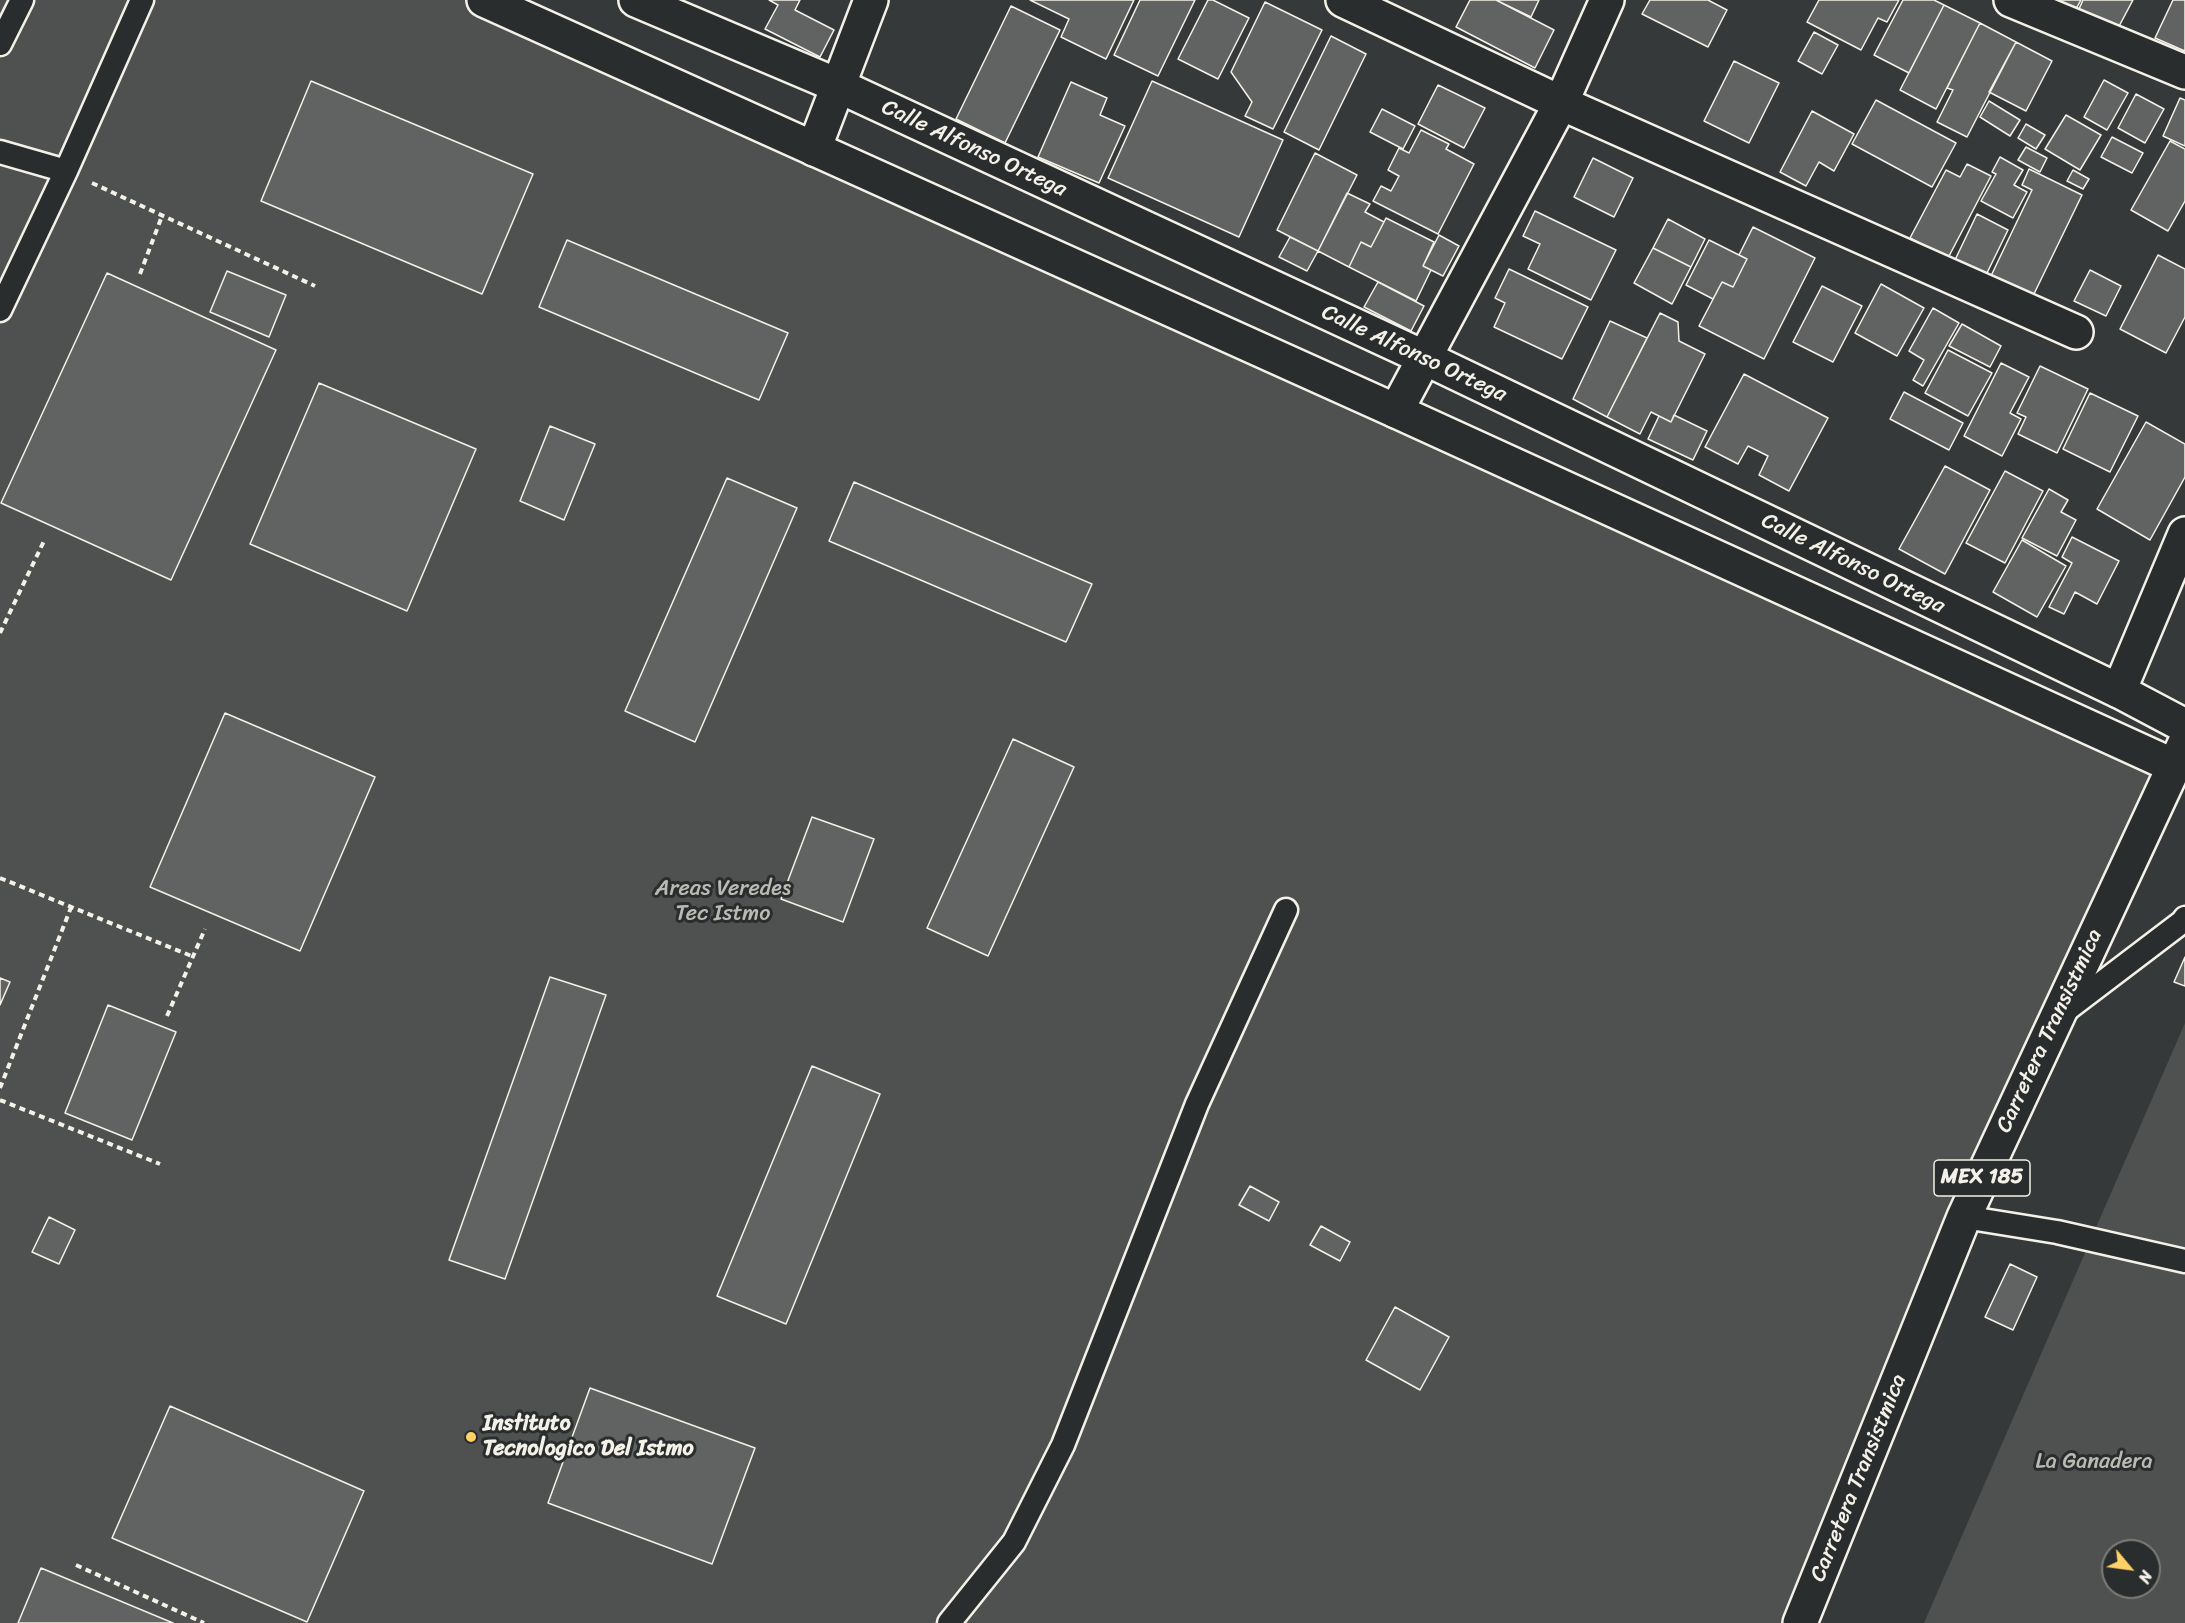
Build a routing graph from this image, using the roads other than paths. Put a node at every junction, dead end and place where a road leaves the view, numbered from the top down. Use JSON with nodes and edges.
{"nodes":[{"id":1,"x":22,"y":0,"type":"edge"},
{"id":2,"x":142,"y":0,"type":"edge"},
{"id":3,"x":636,"y":0,"type":"edge"},
{"id":4,"x":871,"y":0,"type":"edge"},
{"id":5,"x":1342,"y":0,"type":"edge"},
{"id":6,"x":1607,"y":0,"type":"edge"},
{"id":7,"x":2010,"y":0,"type":"edge"},
{"id":8,"x":502,"y":4,"type":"edge"},
{"id":9,"x":0,"y":44,"type":"edge"},
{"id":10,"x":2185,"y":72,"type":"edge"},
{"id":11,"x":839,"y":86,"type":"junction"},
{"id":12,"x":1561,"y":103,"type":"junction"},
{"id":13,"x":814,"y":149,"type":"junction"},
{"id":14,"x":0,"y":153,"type":"edge"},
{"id":15,"x":66,"y":171,"type":"junction"},
{"id":16,"x":0,"y":310,"type":"edge"},
{"id":17,"x":2076,"y":332,"type":"dead end"},
{"id":18,"x":1425,"y":358,"type":"junction"},
{"id":19,"x":1396,"y":411,"type":"junction"},
{"id":20,"x":2185,"y":534,"type":"edge"},
{"id":21,"x":2119,"y":692,"type":"junction"},
{"id":22,"x":2185,"y":726,"type":"edge"},
{"id":23,"x":2180,"y":754,"type":"edge"},
{"id":24,"x":1286,"y":910,"type":"dead end"},
{"id":25,"x":2185,"y":918,"type":"edge"},
{"id":26,"x":2057,"y":1017,"type":"junction"},
{"id":27,"x":1964,"y":1217,"type":"junction"},
{"id":28,"x":2185,"y":1261,"type":"edge"},
{"id":29,"x":949,"y":1623,"type":"edge"},
{"id":30,"x":1800,"y":1623,"type":"edge"}],
"edges":[{"from":1,"to":9,"type":"lane"},
{"from":2,"to":15,"type":"lane"},
{"from":3,"to":11,"type":"street","name":"Calle Alfonso Ortega"},
{"from":4,"to":11,"type":"street"},
{"from":5,"to":12,"type":"street"},
{"from":6,"to":12,"type":"street"},
{"from":7,"to":10,"type":"street"},
{"from":8,"to":13,"type":"street"},
{"from":11,"to":13,"type":"street"},
{"from":11,"to":18,"type":"street","name":"Calle Alfonso Ortega"},
{"from":12,"to":17,"type":"street"},
{"from":12,"to":18,"type":"street"},
{"from":13,"to":19,"type":"street"},
{"from":14,"to":15,"type":"lane"},
{"from":15,"to":16,"type":"lane"},
{"from":18,"to":19,"type":"street"},
{"from":18,"to":21,"type":"street","name":"Calle Alfonso Ortega"},
{"from":19,"to":23,"type":"street"},
{"from":20,"to":21,"type":"street"},
{"from":21,"to":22,"type":"street","name":"Calle Alfonso Ortega"},
{"from":23,"to":26,"type":"street","name":"Carretera Transistmica","number":"MEX 185"},
{"from":24,"to":29,"type":"lane"},
{"from":25,"to":26,"type":"lane"},
{"from":26,"to":27,"type":"street","name":"Carretera Transistmica","number":"MEX 185"},
{"from":27,"to":28,"type":"lane"},
{"from":27,"to":30,"type":"street","name":"Carretera Transistmica","number":"MEX 185"}]}
